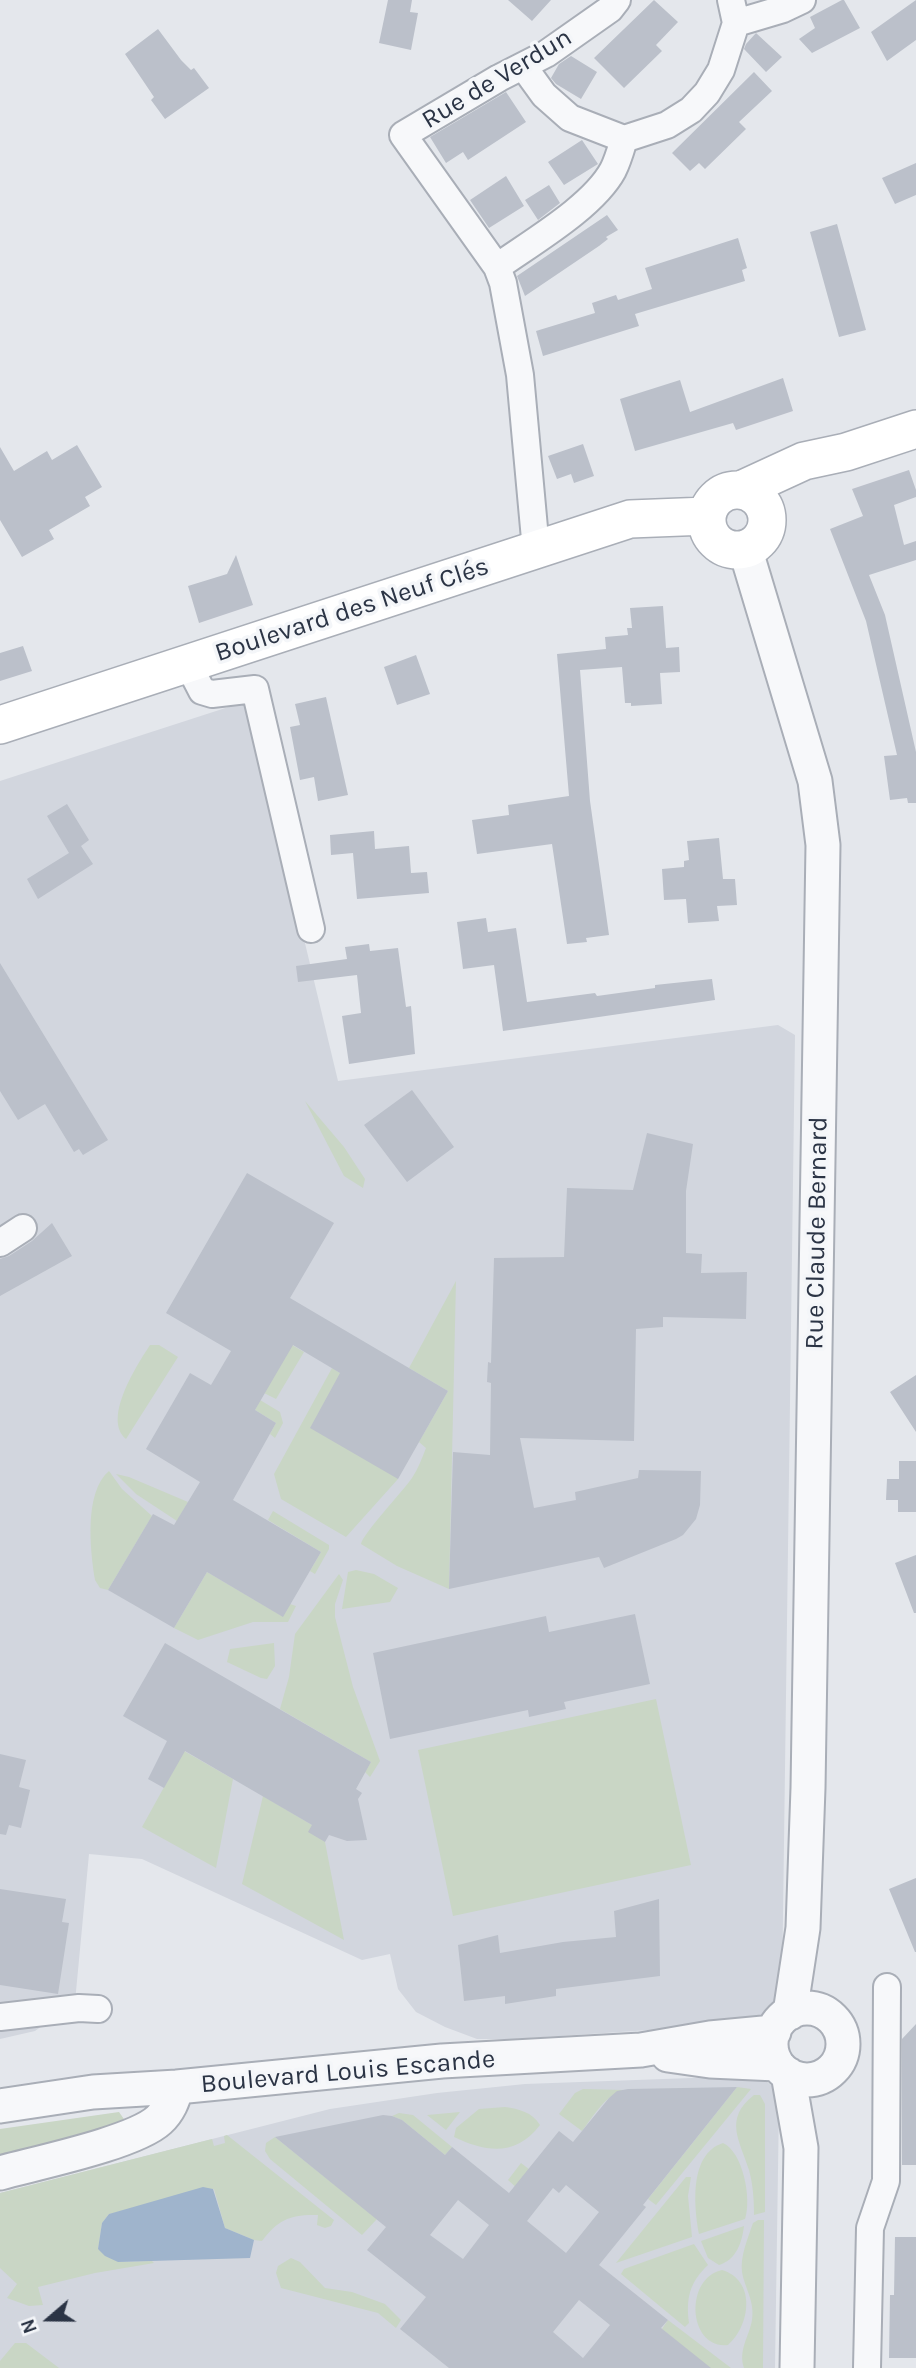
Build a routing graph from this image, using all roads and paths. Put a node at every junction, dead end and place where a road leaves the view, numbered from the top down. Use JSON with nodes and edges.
{"nodes":[{"id":1,"x":617,"y":0,"type":"edge"},
{"id":2,"x":802,"y":0,"type":"edge"},
{"id":3,"x":733,"y":12,"type":"edge"},
{"id":4,"x":523,"y":66,"type":"junction"},
{"id":5,"x":624,"y":139,"type":"junction"},
{"id":6,"x":497,"y":267,"type":"junction"},
{"id":7,"x":916,"y":429,"type":"edge"},
{"id":8,"x":846,"y":452,"type":"junction"},
{"id":9,"x":741,"y":490,"type":"junction"},
{"id":10,"x":707,"y":516,"type":"junction"},
{"id":11,"x":767,"y":516,"type":"junction"},
{"id":12,"x":745,"y":548,"type":"junction"},
{"id":13,"x":536,"y":550,"type":"junction"},
{"id":14,"x":188,"y":664,"type":"junction"},
{"id":15,"x":0,"y":725,"type":"edge"},
{"id":16,"x":311,"y":929,"type":"dead end"},
{"id":17,"x":23,"y":1228,"type":"dead end"},
{"id":18,"x":0,"y":1242,"type":"edge"},
{"id":19,"x":887,"y":1987,"type":"dead end"},
{"id":20,"x":98,"y":2009,"type":"dead end"},
{"id":21,"x":0,"y":2017,"type":"edge"},
{"id":22,"x":790,"y":2039,"type":"junction"},
{"id":23,"x":827,"y":2074,"type":"junction"},
{"id":24,"x":177,"y":2087,"type":"junction"},
{"id":25,"x":0,"y":2106,"type":"edge"},
{"id":26,"x":801,"y":2148,"type":"junction"},
{"id":27,"x":0,"y":2172,"type":"edge"},
{"id":28,"x":797,"y":2368,"type":"edge"},
{"id":29,"x":867,"y":2368,"type":"edge"}],
"edges":[{"from":1,"to":4,"type":"street","name":"Rue de Verdun"},
{"from":2,"to":3,"type":"street"},
{"from":3,"to":5,"type":"street"},
{"from":4,"to":5,"type":"street"},
{"from":4,"to":6,"type":"street","name":"Rue de Verdun"},
{"from":5,"to":6,"type":"street"},
{"from":6,"to":13,"type":"street"},
{"from":7,"to":8,"type":"main road"},
{"from":8,"to":9,"type":"main road"},
{"from":8,"to":11,"type":"main road"},
{"from":9,"to":10,"type":"main road"},
{"from":9,"to":11,"type":"main road"},
{"from":10,"to":12,"type":"main road"},
{"from":10,"to":13,"type":"main road","name":"Boulevard des Neuf Clés"},
{"from":11,"to":12,"type":"main road"},
{"from":12,"to":22,"type":"street","name":"Rue Claude Bernard"},
{"from":13,"to":14,"type":"main road","name":"Boulevard des Neuf Clés"},
{"from":14,"to":15,"type":"main road","name":"Boulevard des Neuf Clés"},
{"from":14,"to":16,"type":"street"},
{"from":17,"to":18,"type":"street"},
{"from":19,"to":29,"type":"street"},
{"from":20,"to":21,"type":"street"},
{"from":22,"to":23,"type":"street","name":"Boulevard Louis Escande"},
{"from":22,"to":23,"type":"street","name":"Rue Claude Bernard"},
{"from":22,"to":24,"type":"street","name":"Boulevard Louis Escande"},
{"from":22,"to":26,"type":"street","name":"Rue Claude Bernard"},
{"from":23,"to":26,"type":"street","name":"Rue Claude Bernard"},
{"from":24,"to":25,"type":"street"},
{"from":24,"to":27,"type":"street","name":"Boulevard Louis Escande"},
{"from":26,"to":28,"type":"street","name":"Rue Claude Bernard"}]}
